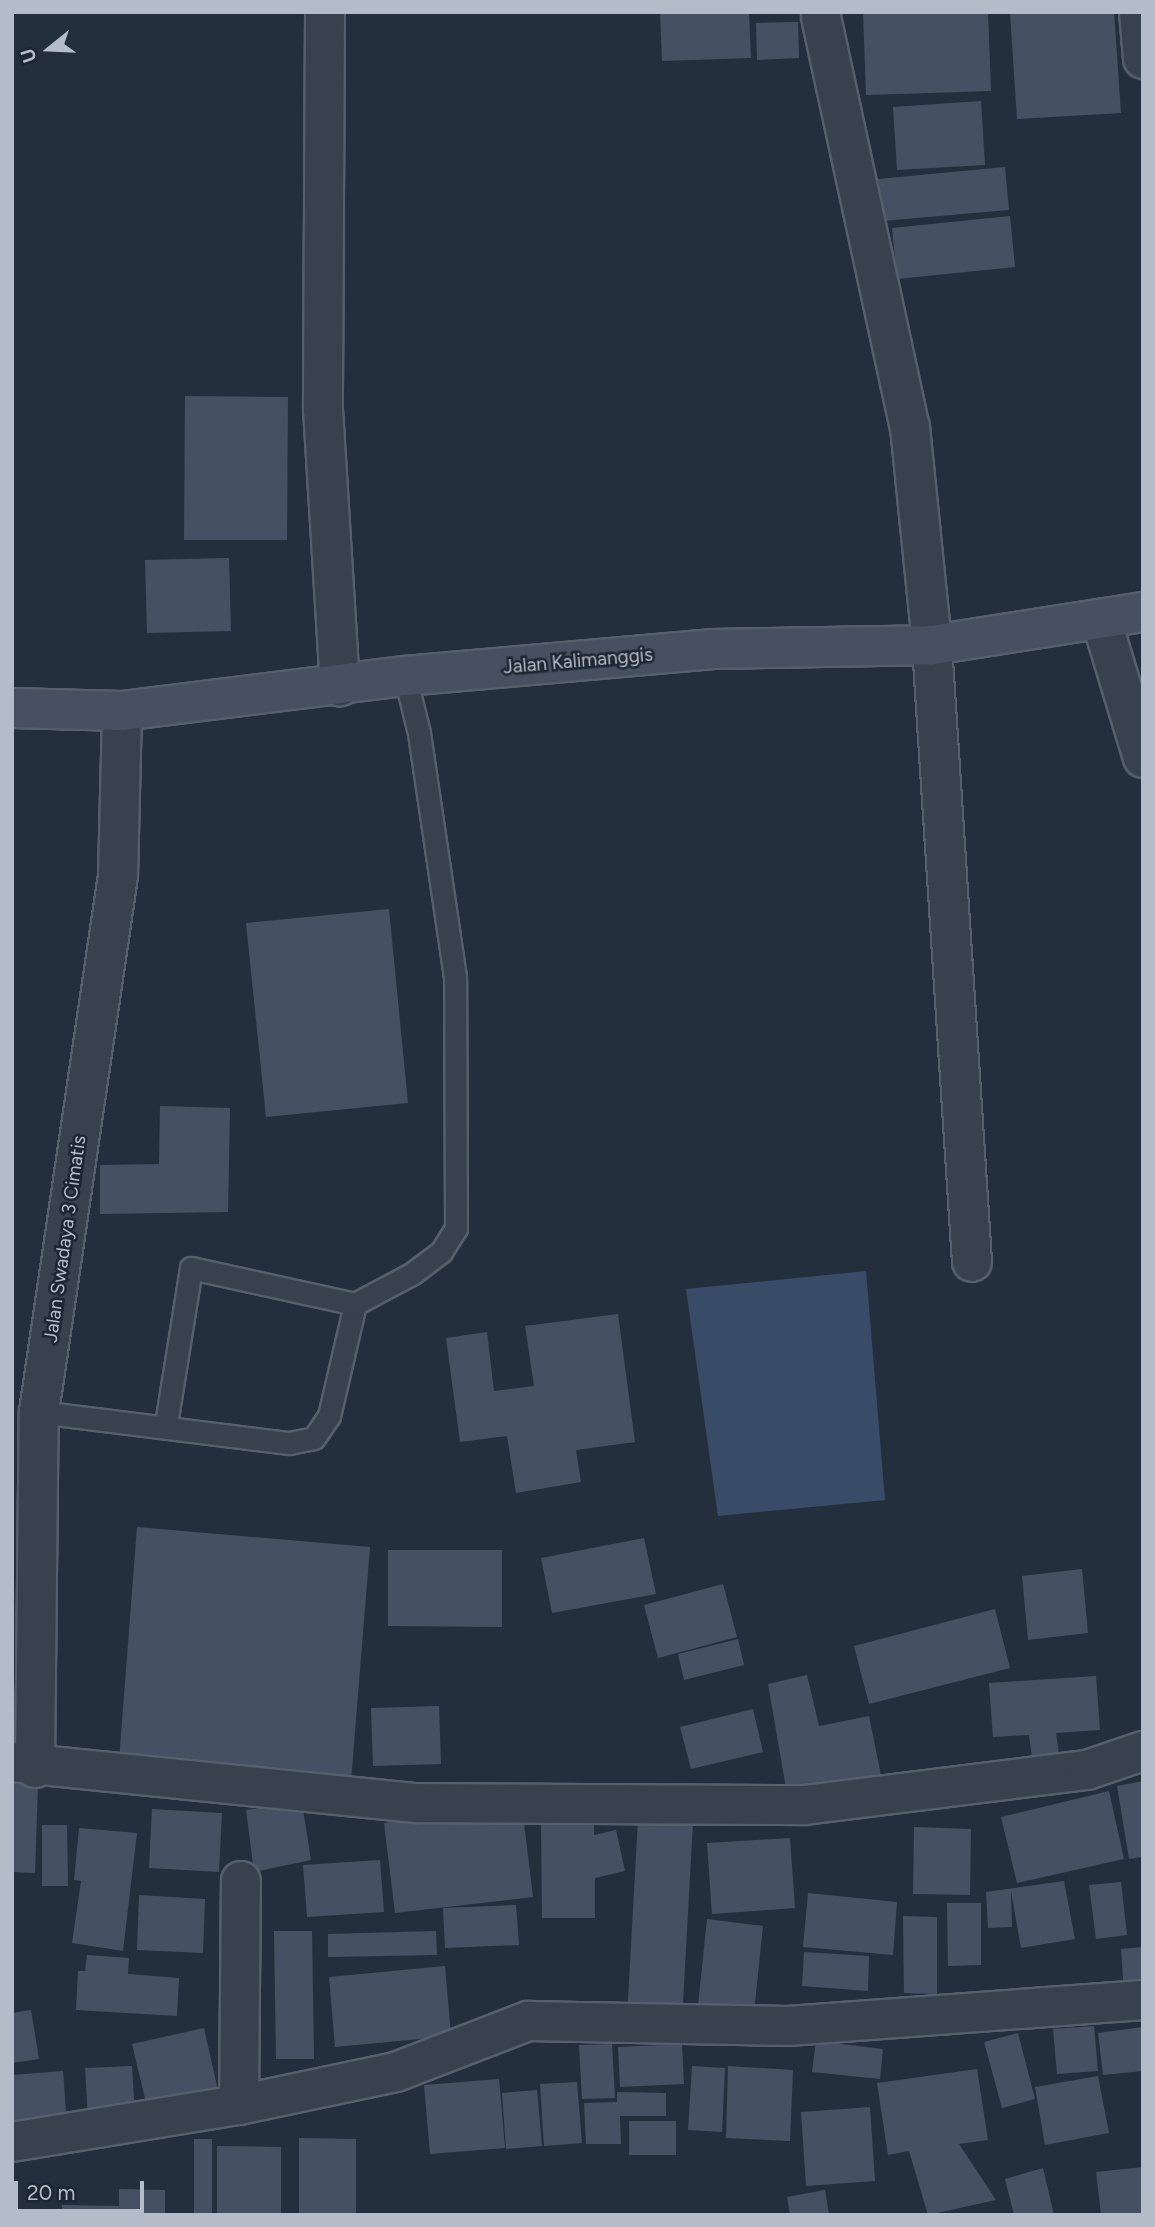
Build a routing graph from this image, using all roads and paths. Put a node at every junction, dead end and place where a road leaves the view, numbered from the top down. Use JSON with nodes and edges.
{"nodes":[{"id":1,"x":325,"y":12,"type":"edge"},
{"id":2,"x":1139,"y":12,"type":"edge"},
{"id":3,"x":821,"y":17,"type":"dead end"},
{"id":4,"x":1143,"y":59,"type":"edge"},
{"id":5,"x":1143,"y":611,"type":"edge"},
{"id":6,"x":1101,"y":619,"type":"junction"},
{"id":7,"x":932,"y":645,"type":"junction"},
{"id":8,"x":405,"y":676,"type":"junction"},
{"id":9,"x":340,"y":687,"type":"junction"},
{"id":10,"x":12,"y":708,"type":"edge"},
{"id":11,"x":122,"y":711,"type":"junction"},
{"id":12,"x":1143,"y":758,"type":"edge"},
{"id":13,"x":972,"y":1262,"type":"dead end"},
{"id":14,"x":355,"y":1304,"type":"junction"},
{"id":15,"x":39,"y":1412,"type":"junction"},
{"id":16,"x":166,"y":1424,"type":"junction"},
{"id":17,"x":1143,"y":1751,"type":"edge"},
{"id":18,"x":23,"y":1765,"type":"edge"},
{"id":19,"x":242,"y":1881,"type":"dead end"},
{"id":20,"x":1143,"y":2000,"type":"edge"},
{"id":21,"x":239,"y":2105,"type":"junction"},
{"id":22,"x":12,"y":2142,"type":"edge"}],
"edges":[{"from":1,"to":9,"type":"street"},
{"from":2,"to":4,"type":"street"},
{"from":3,"to":7,"type":"street"},
{"from":5,"to":6,"type":"main road","name":"Jalan Kalimanggis"},
{"from":6,"to":7,"type":"main road","name":"Jalan Kalimanggis"},
{"from":6,"to":12,"type":"street"},
{"from":7,"to":8,"type":"main road","name":"Jalan Kalimanggis"},
{"from":7,"to":13,"type":"street"},
{"from":8,"to":9,"type":"main road","name":"Jalan Kalimanggis"},
{"from":8,"to":14,"type":"lane"},
{"from":9,"to":11,"type":"main road","name":"Jalan Kalimanggis"},
{"from":10,"to":11,"type":"main road","name":"Jalan Kalimanggis"},
{"from":11,"to":15,"type":"street","name":"Jalan Swadaya 3 Cimatis"},
{"from":14,"to":16,"type":"lane"},
{"from":14,"to":16,"type":"lane"},
{"from":15,"to":16,"type":"lane"},
{"from":15,"to":18,"type":"street","name":"Jalan Swadaya 3 Cimatis"},
{"from":17,"to":18,"type":"street"},
{"from":19,"to":21,"type":"street"},
{"from":20,"to":21,"type":"street"},
{"from":21,"to":22,"type":"street"}]}
